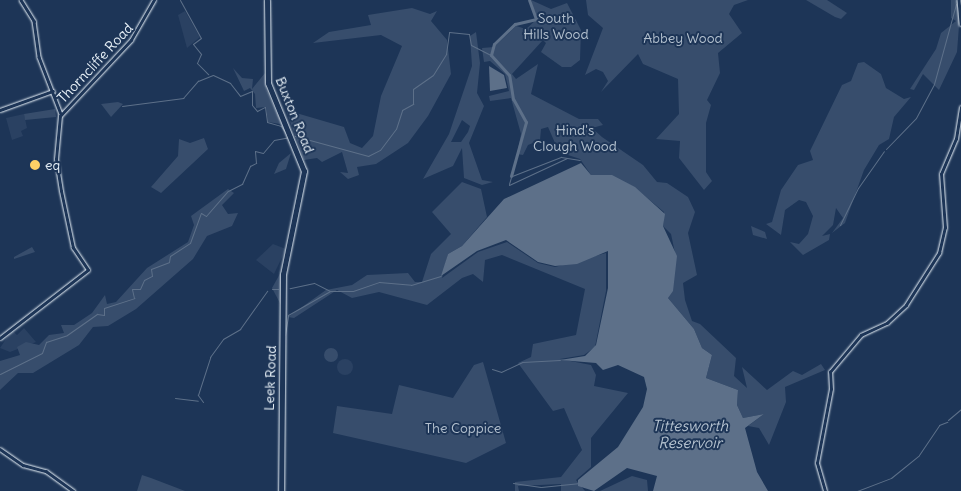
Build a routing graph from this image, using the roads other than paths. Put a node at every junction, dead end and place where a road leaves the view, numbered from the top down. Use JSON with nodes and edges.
{"nodes":[{"id":1,"x":21,"y":0,"type":"edge"},
{"id":2,"x":154,"y":0,"type":"edge"},
{"id":3,"x":267,"y":0,"type":"edge"},
{"id":4,"x":959,"y":0,"type":"edge"},
{"id":5,"x":961,"y":24,"type":"edge"},
{"id":6,"x":53,"y":91,"type":"junction"},
{"id":7,"x":961,"y":107,"type":"edge"},
{"id":8,"x":0,"y":110,"type":"edge"},
{"id":9,"x":61,"y":114,"type":"junction"},
{"id":10,"x":284,"y":265,"type":"joint"},
{"id":11,"x":0,"y":338,"type":"edge"},
{"id":12,"x":0,"y":449,"type":"edge"},
{"id":13,"x":74,"y":491,"type":"edge"},
{"id":14,"x":281,"y":491,"type":"edge"},
{"id":15,"x":825,"y":491,"type":"edge"}],
"edges":[{"from":1,"to":6,"type":"street"},
{"from":2,"to":9,"type":"street","name":"Thorncliffe Road"},
{"from":3,"to":10,"type":"highway","name":"Buxton Road"},
{"from":4,"to":5,"type":"street"},
{"from":6,"to":8,"type":"street"},
{"from":6,"to":9,"type":"street"},
{"from":7,"to":15,"type":"street"},
{"from":9,"to":11,"type":"street","name":"Thorncliffe Road"},
{"from":10,"to":14,"type":"highway","name":"Leek Road"},
{"from":12,"to":13,"type":"street"}]}
